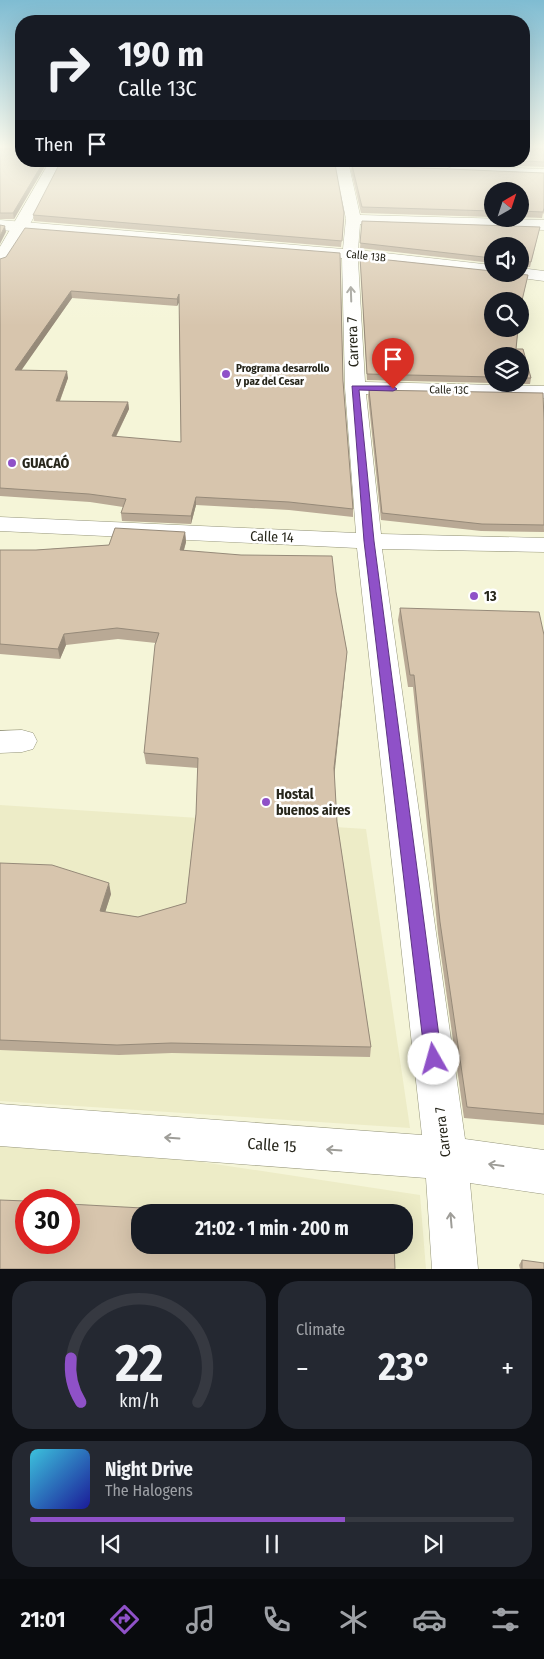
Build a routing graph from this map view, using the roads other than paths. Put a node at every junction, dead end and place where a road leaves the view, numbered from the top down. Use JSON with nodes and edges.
{"nodes":[{"id":1,"x":31,"y":207,"type":"edge"},
{"id":2,"x":351,"y":207,"type":"edge"},
{"id":3,"x":353,"y":219,"type":"junction"},
{"id":4,"x":0,"y":225,"type":"edge"},
{"id":5,"x":544,"y":225,"type":"edge"},
{"id":6,"x":21,"y":226,"type":"junction"},
{"id":7,"x":350,"y":254,"type":"junction"},
{"id":8,"x":0,"y":259,"type":"edge"},
{"id":9,"x":484,"y":269,"type":"edge"},
{"id":10,"x":529,"y":276,"type":"edge"},
{"id":11,"x":543,"y":281,"type":"edge"},
{"id":12,"x":355,"y":388,"type":"junction"},
{"id":13,"x":544,"y":392,"type":"edge"},
{"id":14,"x":0,"y":524,"type":"edge"},
{"id":15,"x":369,"y":541,"type":"junction"},
{"id":16,"x":544,"y":545,"type":"edge"},
{"id":17,"x":0,"y":1125,"type":"edge"},
{"id":18,"x":446,"y":1158,"type":"junction"},
{"id":19,"x":544,"y":1172,"type":"edge"},
{"id":20,"x":455,"y":1269,"type":"edge"}],
"edges":[{"from":1,"to":6,"type":"street"},
{"from":2,"to":3,"type":"street","name":"Carrera 7"},
{"from":3,"to":5,"type":"street"},
{"from":3,"to":7,"type":"street","name":"Carrera 7"},
{"from":4,"to":6,"type":"street","name":"Calle 13B"},
{"from":6,"to":7,"type":"street","name":"Calle 13B"},
{"from":6,"to":8,"type":"street"},
{"from":7,"to":9,"type":"street","name":"Calle 13B"},
{"from":12,"to":7,"type":"street","name":"Carrera 7","one_way":true},
{"from":10,"to":11,"type":"street"},
{"from":12,"to":13,"type":"street","name":"Calle 13C"},
{"from":12,"to":15,"type":"street","name":"Carrera 7"},
{"from":14,"to":15,"type":"street","name":"Calle 14"},
{"from":15,"to":16,"type":"street","name":"Calle 14"},
{"from":15,"to":18,"type":"street","name":"Carrera 7"},
{"from":18,"to":17,"type":"street","name":"Calle 15","one_way":true},
{"from":19,"to":18,"type":"street","name":"Calle 15","one_way":true},
{"from":20,"to":18,"type":"street","name":"Carrera 7","one_way":true}]}
